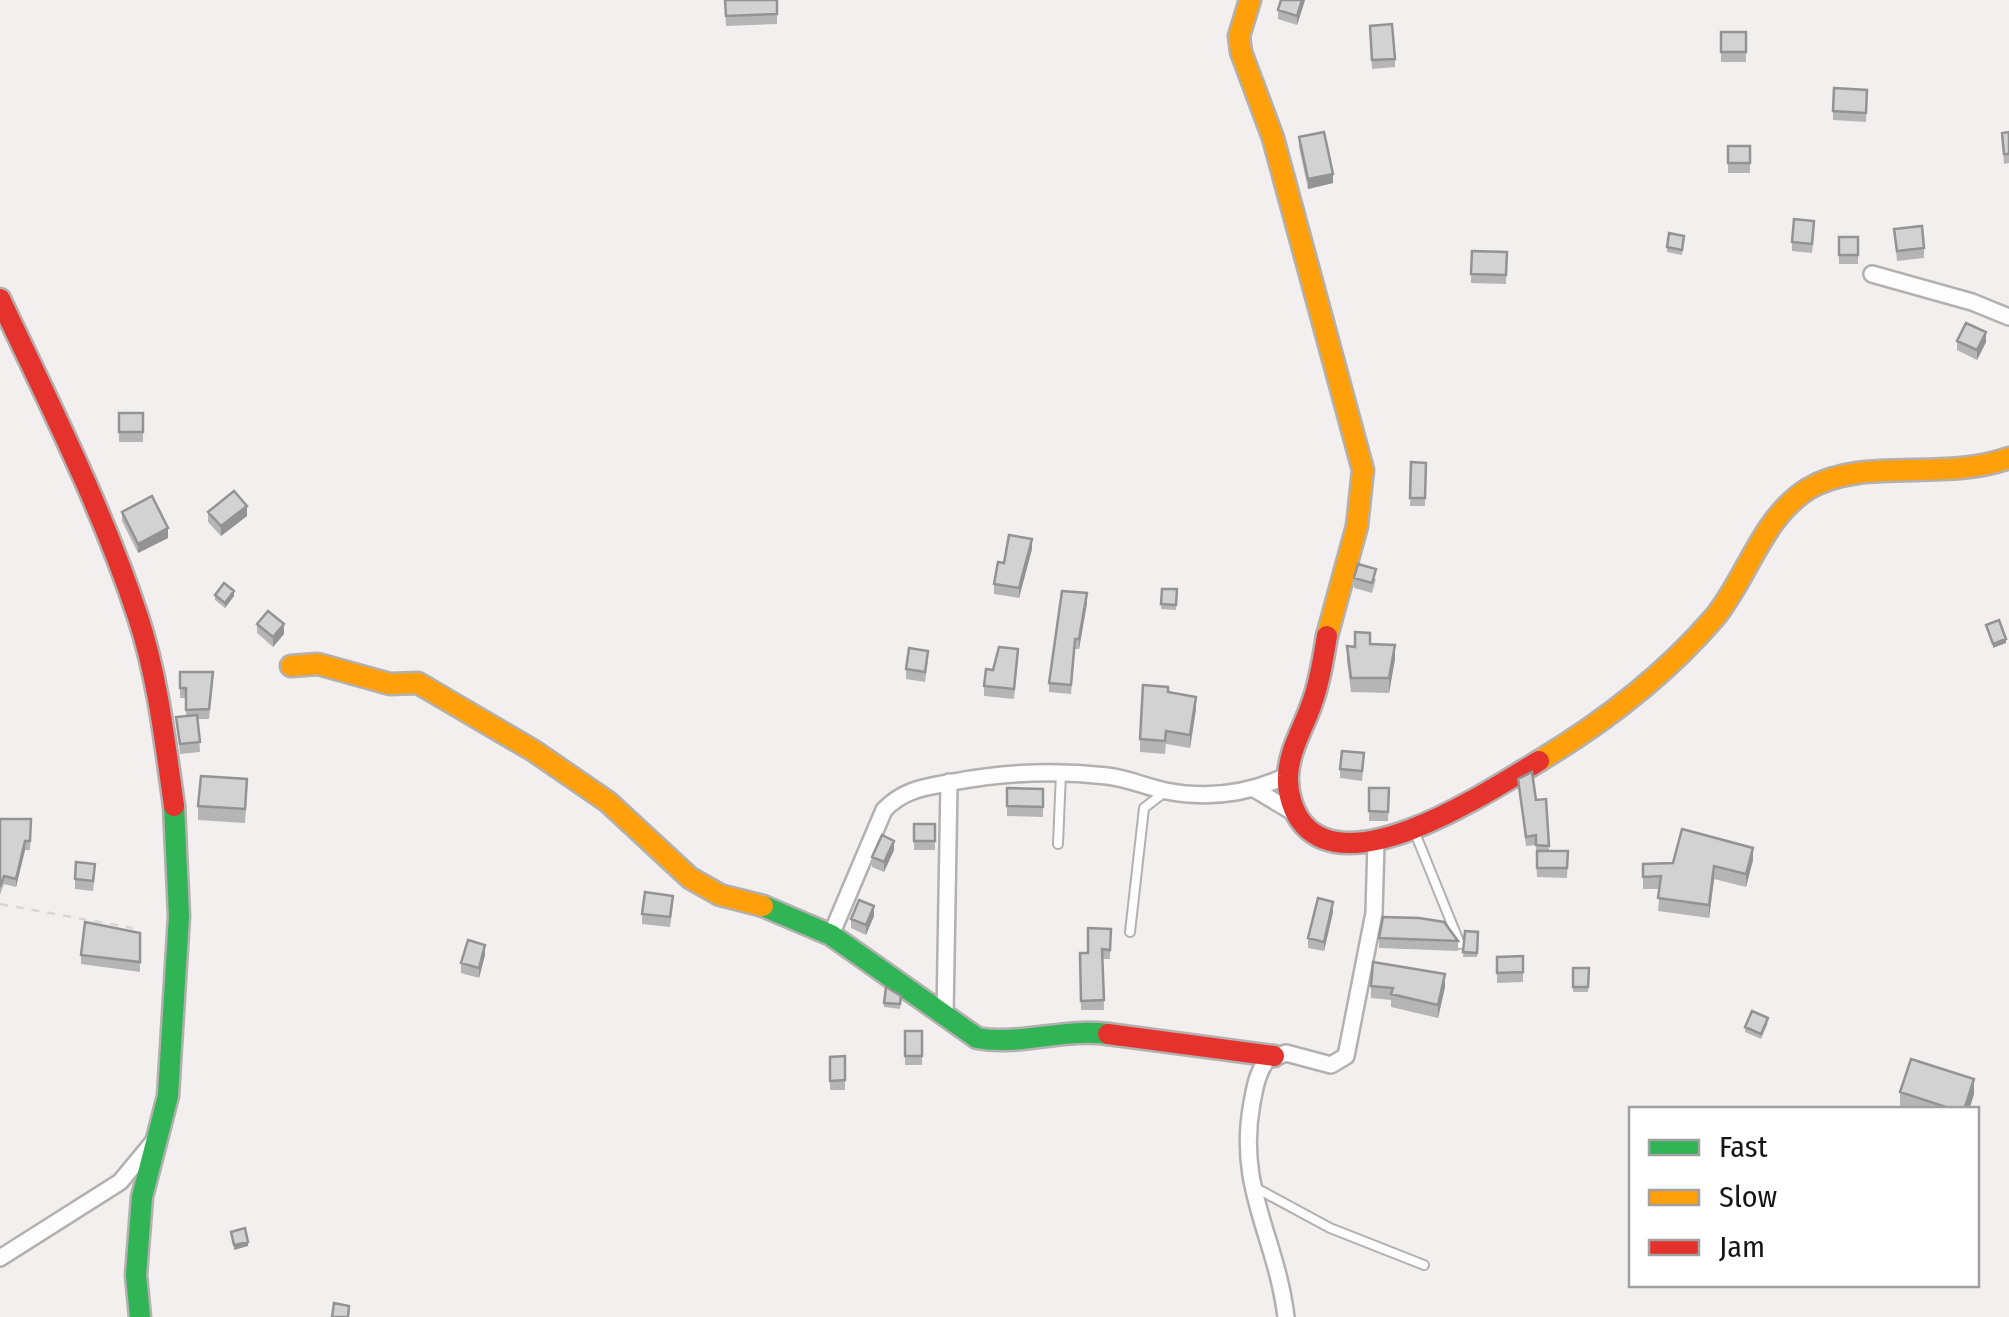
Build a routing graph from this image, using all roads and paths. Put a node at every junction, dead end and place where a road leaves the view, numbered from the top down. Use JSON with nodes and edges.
{"nodes":[{"id":1,"x":1250,"y":0,"type":"edge"},
{"id":2,"x":1872,"y":274,"type":"dead end"},
{"id":3,"x":0,"y":299,"type":"edge"},
{"id":4,"x":2009,"y":317,"type":"edge"},
{"id":5,"x":2009,"y":458,"type":"edge"},
{"id":6,"x":291,"y":666,"type":"dead end"},
{"id":7,"x":1061,"y":774,"type":"junction"},
{"id":8,"x":1286,"y":776,"type":"junction"},
{"id":9,"x":949,"y":782,"type":"junction"},
{"id":10,"x":1256,"y":790,"type":"junction"},
{"id":11,"x":1166,"y":791,"type":"junction"},
{"id":12,"x":1296,"y":814,"type":"junction"},
{"id":13,"x":1413,"y":828,"type":"junction"},
{"id":14,"x":1376,"y":843,"type":"junction"},
{"id":15,"x":1058,"y":844,"type":"dead end"},
{"id":16,"x":0,"y":904,"type":"edge"},
{"id":17,"x":133,"y":928,"type":"edge"},
{"id":18,"x":1130,"y":932,"type":"dead end"},
{"id":19,"x":831,"y":936,"type":"junction"},
{"id":20,"x":1460,"y":944,"type":"edge"},
{"id":21,"x":945,"y":1016,"type":"junction"},
{"id":22,"x":1274,"y":1056,"type":"junction"},
{"id":23,"x":154,"y":1142,"type":"junction"},
{"id":24,"x":1248,"y":1183,"type":"junction"},
{"id":25,"x":0,"y":1258,"type":"edge"},
{"id":26,"x":1424,"y":1265,"type":"dead end"},
{"id":27,"x":140,"y":1317,"type":"edge"},
{"id":28,"x":1286,"y":1317,"type":"edge"}],
"edges":[{"from":1,"to":8,"type":"street"},
{"from":2,"to":4,"type":"street"},
{"from":3,"to":23,"type":"street"},
{"from":5,"to":13,"type":"street"},
{"from":6,"to":19,"type":"street"},
{"from":7,"to":9,"type":"street"},
{"from":7,"to":11,"type":"street"},
{"from":7,"to":15,"type":"lane"},
{"from":8,"to":10,"type":"street"},
{"from":8,"to":12,"type":"street"},
{"from":9,"to":19,"type":"street"},
{"from":9,"to":21,"type":"street"},
{"from":10,"to":11,"type":"street"},
{"from":10,"to":12,"type":"street"},
{"from":11,"to":18,"type":"lane"},
{"from":12,"to":14,"type":"street"},
{"from":13,"to":14,"type":"street"},
{"from":13,"to":20,"type":"lane"},
{"from":14,"to":22,"type":"street"},
{"from":16,"to":17,"type":"path"},
{"from":19,"to":21,"type":"street"},
{"from":21,"to":22,"type":"street"},
{"from":22,"to":24,"type":"street"},
{"from":23,"to":25,"type":"street"},
{"from":23,"to":27,"type":"street"},
{"from":24,"to":26,"type":"lane"},
{"from":24,"to":28,"type":"street"}]}
